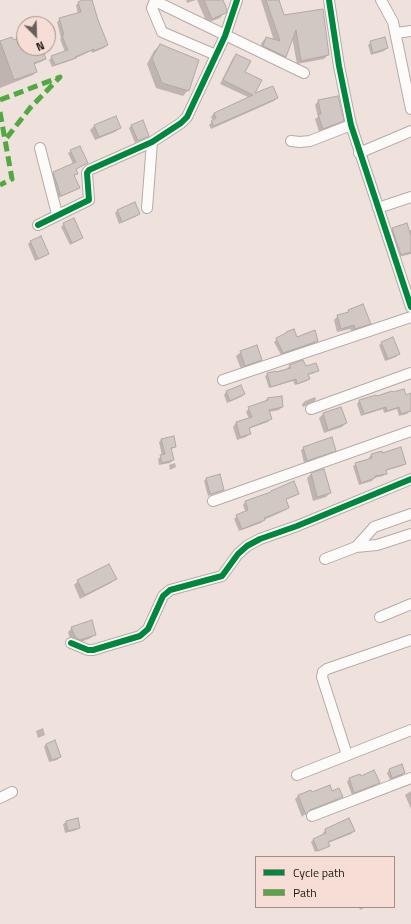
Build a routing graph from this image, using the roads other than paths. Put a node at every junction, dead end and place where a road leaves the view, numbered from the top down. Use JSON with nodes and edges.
{"nodes":[{"id":1,"x":236,"y":0,"type":"edge"},
{"id":2,"x":329,"y":0,"type":"edge"},
{"id":3,"x":382,"y":0,"type":"edge"},
{"id":4,"x":411,"y":30,"type":"edge"},
{"id":5,"x":396,"y":33,"type":"junction"},
{"id":6,"x":225,"y":36,"type":"junction"},
{"id":7,"x":216,"y":55,"type":"junction"},
{"id":8,"x":304,"y":73,"type":"dead end"},
{"id":9,"x":411,"y":108,"type":"edge"},
{"id":10,"x":351,"y":125,"type":"junction"},
{"id":11,"x":411,"y":131,"type":"edge"},
{"id":12,"x":291,"y":141,"type":"dead end"},
{"id":13,"x":152,"y":142,"type":"junction"},
{"id":14,"x":40,"y":148,"type":"dead end"},
{"id":15,"x":359,"y":153,"type":"junction"},
{"id":16,"x":411,"y":197,"type":"edge"},
{"id":17,"x":148,"y":208,"type":"dead end"},
{"id":18,"x":378,"y":208,"type":"junction"},
{"id":19,"x":57,"y":214,"type":"junction"},
{"id":20,"x":38,"y":225,"type":"dead end"},
{"id":21,"x":411,"y":307,"type":"edge"},
{"id":22,"x":411,"y":316,"type":"edge"},
{"id":23,"x":411,"y":373,"type":"edge"},
{"id":24,"x":223,"y":380,"type":"dead end"},
{"id":25,"x":311,"y":409,"type":"dead end"},
{"id":26,"x":411,"y":431,"type":"edge"},
{"id":27,"x":411,"y":479,"type":"edge"},
{"id":28,"x":213,"y":501,"type":"dead end"},
{"id":29,"x":411,"y":514,"type":"edge"},
{"id":30,"x":411,"y":534,"type":"edge"},
{"id":31,"x":356,"y":547,"type":"junction"},
{"id":32,"x":325,"y":559,"type":"dead end"},
{"id":33,"x":411,"y":604,"type":"edge"},
{"id":34,"x":380,"y":617,"type":"dead end"},
{"id":35,"x":411,"y":640,"type":"edge"},
{"id":36,"x":71,"y":643,"type":"dead end"},
{"id":37,"x":411,"y":730,"type":"edge"},
{"id":38,"x":347,"y":755,"type":"junction"},
{"id":39,"x":297,"y":775,"type":"dead end"},
{"id":40,"x":411,"y":778,"type":"edge"},
{"id":41,"x":12,"y":792,"type":"dead end"},
{"id":42,"x":0,"y":798,"type":"edge"},
{"id":43,"x":312,"y":816,"type":"dead end"}],
"edges":[{"from":1,"to":6,"type":"street"},
{"from":2,"to":10,"type":"street"},
{"from":3,"to":5,"type":"street"},
{"from":4,"to":5,"type":"street"},
{"from":5,"to":9,"type":"street"},
{"from":6,"to":7,"type":"street"},
{"from":6,"to":7,"type":"street"},
{"from":6,"to":8,"type":"street"},
{"from":7,"to":13,"type":"street"},
{"from":10,"to":12,"type":"street"},
{"from":10,"to":15,"type":"street"},
{"from":11,"to":15,"type":"street"},
{"from":13,"to":17,"type":"street"},
{"from":13,"to":19,"type":"street"},
{"from":14,"to":19,"type":"street"},
{"from":15,"to":18,"type":"street"},
{"from":16,"to":18,"type":"street"},
{"from":18,"to":21,"type":"street"},
{"from":19,"to":20,"type":"street"},
{"from":22,"to":24,"type":"street"},
{"from":23,"to":25,"type":"street"},
{"from":26,"to":28,"type":"street"},
{"from":27,"to":36,"type":"street"},
{"from":29,"to":31,"type":"street"},
{"from":30,"to":31,"type":"street"},
{"from":31,"to":32,"type":"street"},
{"from":33,"to":34,"type":"street"},
{"from":35,"to":38,"type":"street"},
{"from":37,"to":38,"type":"street"},
{"from":38,"to":39,"type":"street"},
{"from":40,"to":43,"type":"street"},
{"from":41,"to":42,"type":"street"}]}
